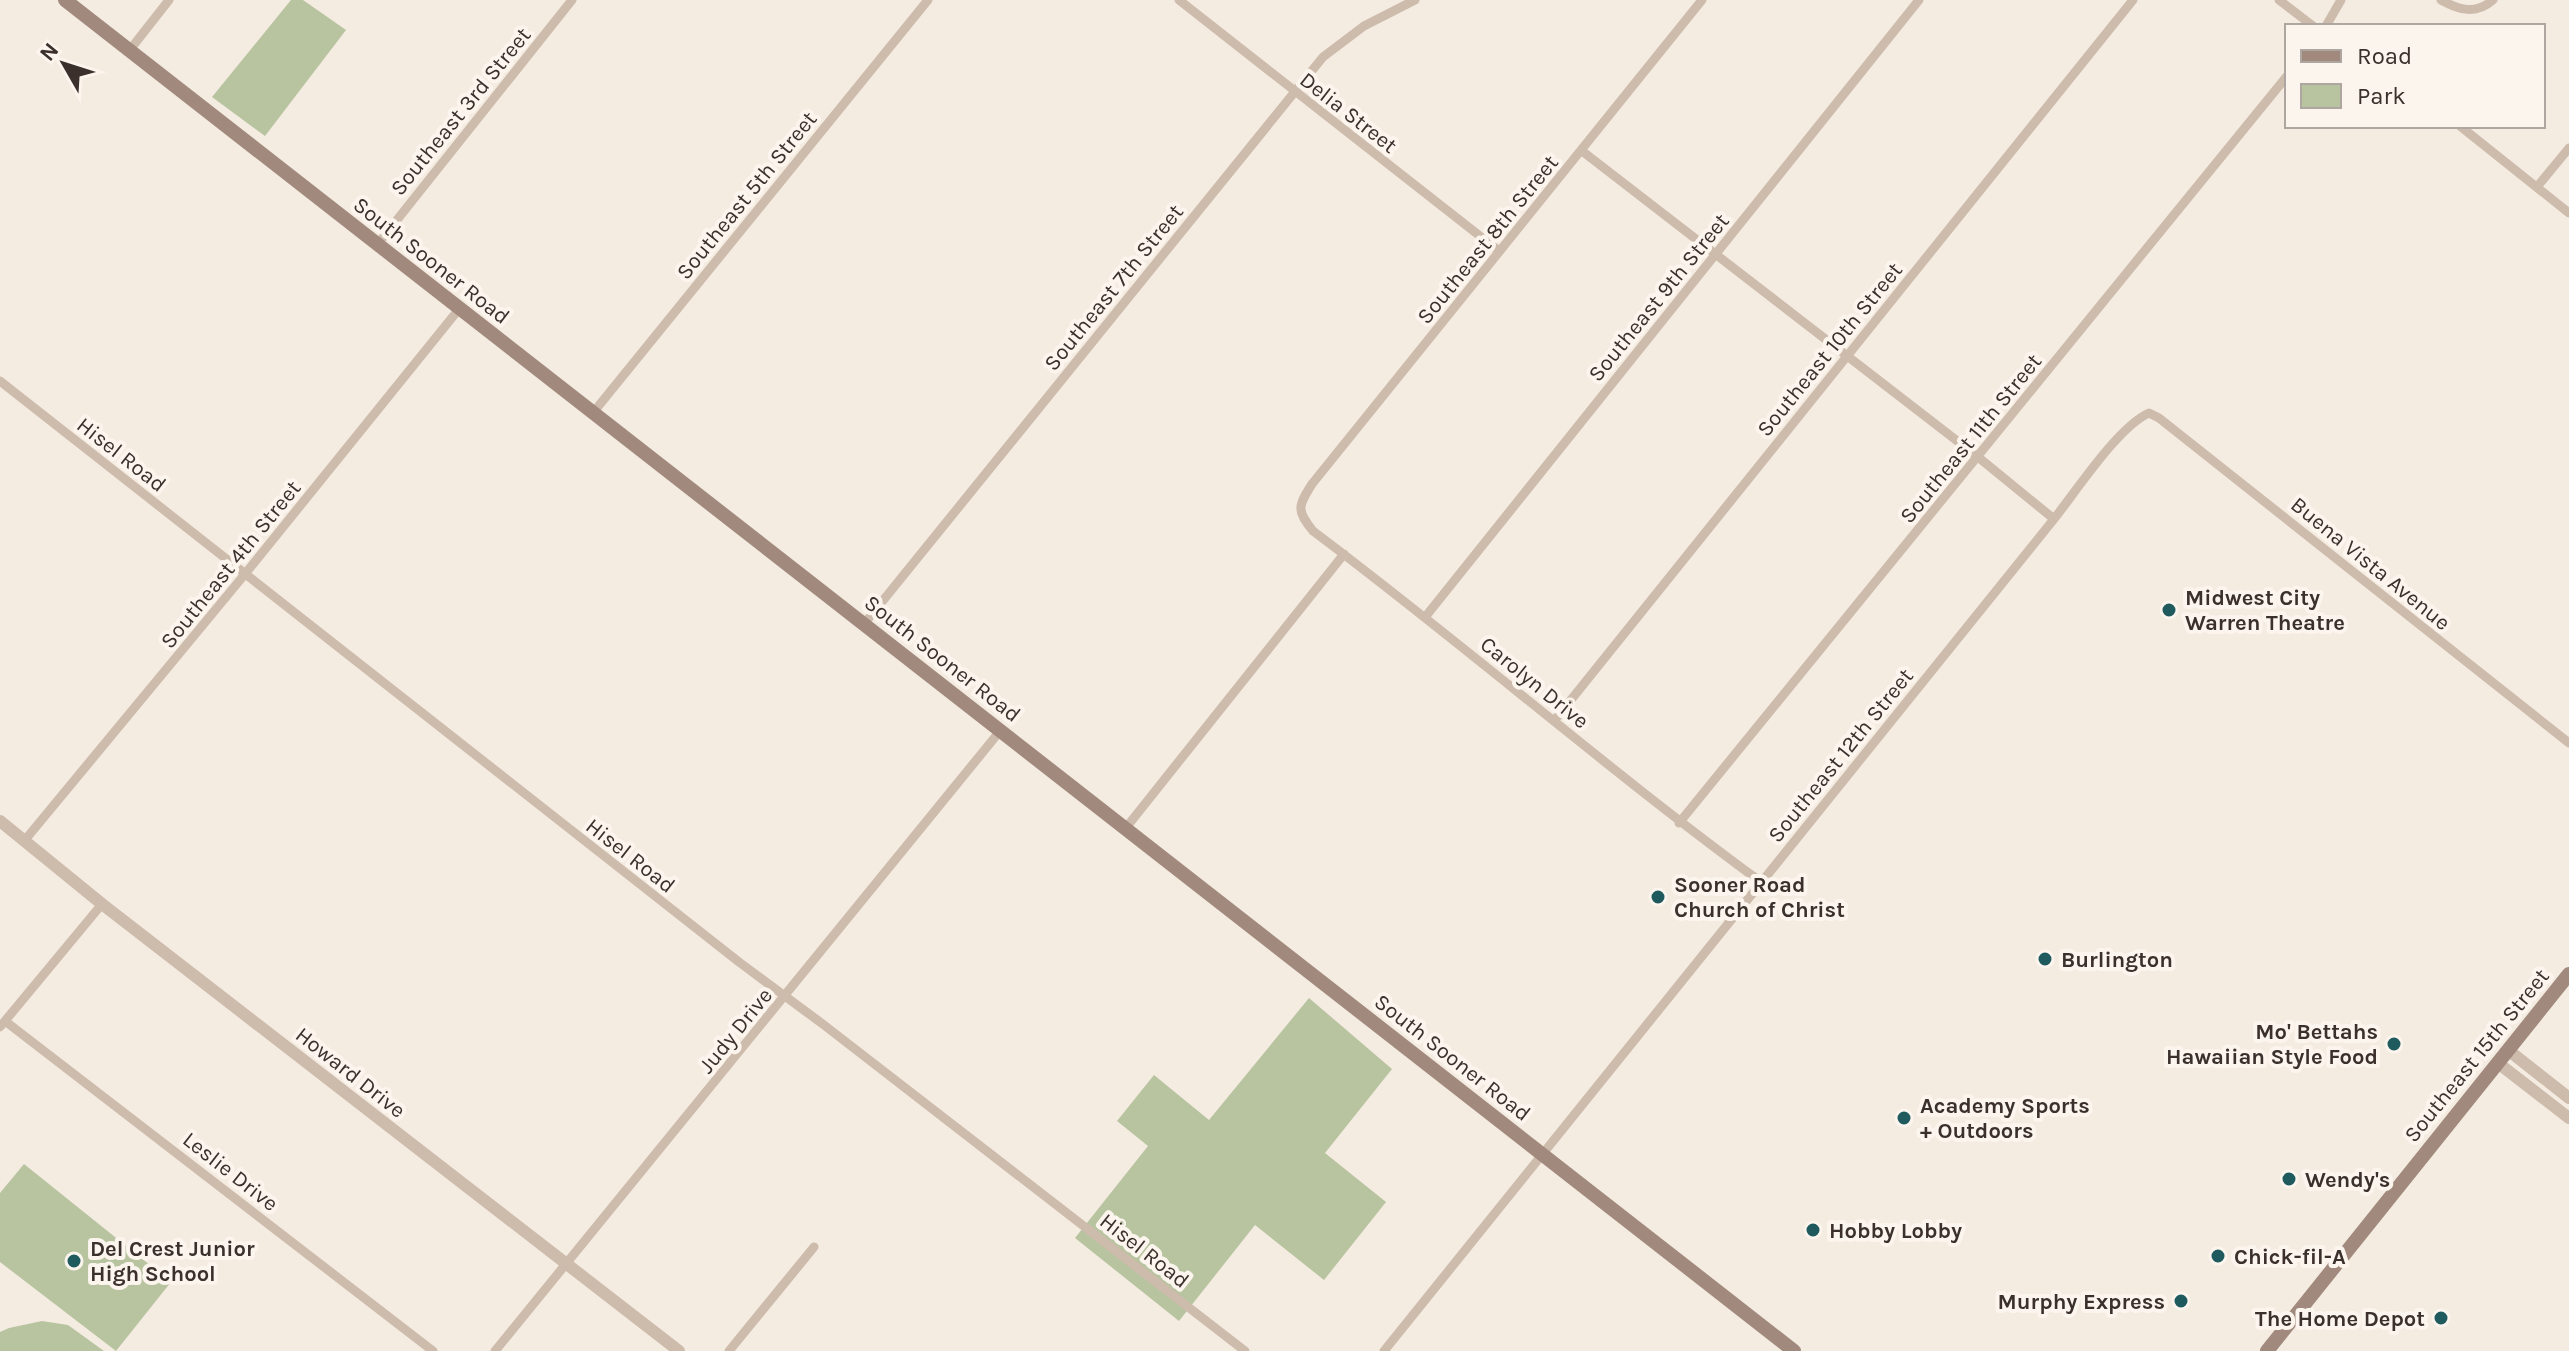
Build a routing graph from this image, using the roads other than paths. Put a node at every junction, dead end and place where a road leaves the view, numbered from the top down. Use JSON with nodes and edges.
{"nodes":[{"id":1,"x":65,"y":0,"type":"edge"},
{"id":2,"x":169,"y":0,"type":"edge"},
{"id":3,"x":572,"y":0,"type":"edge"},
{"id":4,"x":928,"y":0,"type":"edge"},
{"id":5,"x":1179,"y":0,"type":"edge"},
{"id":6,"x":1415,"y":0,"type":"edge"},
{"id":7,"x":1702,"y":0,"type":"edge"},
{"id":8,"x":1919,"y":0,"type":"edge"},
{"id":9,"x":2133,"y":0,"type":"edge"},
{"id":10,"x":2279,"y":0,"type":"edge"},
{"id":11,"x":2341,"y":0,"type":"edge"},
{"id":12,"x":2441,"y":0,"type":"edge"},
{"id":13,"x":2493,"y":0,"type":"edge"},
{"id":14,"x":2310,"y":24,"type":"edge"},
{"id":15,"x":2327,"y":24,"type":"edge"},
{"id":16,"x":129,"y":51,"type":"junction"},
{"id":17,"x":2285,"y":78,"type":"edge"},
{"id":18,"x":1294,"y":92,"type":"junction"},
{"id":19,"x":2463,"y":128,"type":"edge"},
{"id":20,"x":2569,"y":148,"type":"edge"},
{"id":21,"x":1582,"y":151,"type":"junction"},
{"id":22,"x":2537,"y":187,"type":"junction"},
{"id":23,"x":2569,"y":213,"type":"edge"},
{"id":24,"x":377,"y":245,"type":"junction"},
{"id":25,"x":1499,"y":251,"type":"junction"},
{"id":26,"x":1715,"y":254,"type":"junction"},
{"id":27,"x":459,"y":309,"type":"junction"},
{"id":28,"x":1846,"y":356,"type":"junction"},
{"id":29,"x":0,"y":381,"type":"edge"},
{"id":30,"x":2149,"y":413,"type":"joint"},
{"id":31,"x":592,"y":414,"type":"junction"},
{"id":32,"x":1978,"y":457,"type":"junction"},
{"id":33,"x":1301,"y":502,"type":"joint"},
{"id":34,"x":2054,"y":519,"type":"junction"},
{"id":35,"x":1344,"y":554,"type":"junction"},
{"id":36,"x":245,"y":574,"type":"junction"},
{"id":37,"x":1426,"y":616,"type":"junction"},
{"id":38,"x":864,"y":624,"type":"junction"},
{"id":39,"x":1554,"y":721,"type":"junction"},
{"id":40,"x":1000,"y":731,"type":"junction"},
{"id":41,"x":2569,"y":743,"type":"edge"},
{"id":42,"x":0,"y":821,"type":"edge"},
{"id":43,"x":1679,"y":823,"type":"junction"},
{"id":44,"x":1125,"y":829,"type":"junction"},
{"id":45,"x":25,"y":840,"type":"junction"},
{"id":46,"x":1761,"y":882,"type":"junction"},
{"id":47,"x":102,"y":904,"type":"junction"},
{"id":48,"x":2569,"y":974,"type":"edge"},
{"id":49,"x":786,"y":997,"type":"junction"},
{"id":50,"x":3,"y":1024,"type":"edge"},
{"id":51,"x":2508,"y":1050,"type":"junction"},
{"id":52,"x":2498,"y":1063,"type":"junction"},
{"id":53,"x":2569,"y":1098,"type":"edge"},
{"id":54,"x":2569,"y":1118,"type":"edge"},
{"id":55,"x":1543,"y":1155,"type":"junction"},
{"id":56,"x":814,"y":1247,"type":"dead end"},
{"id":57,"x":566,"y":1264,"type":"junction"},
{"id":58,"x":433,"y":1351,"type":"edge"},
{"id":59,"x":495,"y":1351,"type":"edge"},
{"id":60,"x":679,"y":1351,"type":"edge"},
{"id":61,"x":729,"y":1351,"type":"edge"},
{"id":62,"x":1245,"y":1351,"type":"edge"},
{"id":63,"x":1384,"y":1351,"type":"edge"},
{"id":64,"x":1794,"y":1351,"type":"edge"},
{"id":65,"x":2267,"y":1351,"type":"edge"}],
"edges":[{"from":1,"to":16,"type":"main road","name":"South Sooner Road"},
{"from":2,"to":16,"type":"street"},
{"from":3,"to":24,"type":"street","name":"Southeast 3rd Street"},
{"from":4,"to":31,"type":"street","name":"Southeast 5th Street"},
{"from":5,"to":18,"type":"street","name":"Delia Street"},
{"from":6,"to":18,"type":"street","name":"Southeast 7th Street"},
{"from":7,"to":21,"type":"street","name":"Southeast 8th Street"},
{"from":8,"to":26,"type":"street","name":"Southeast 9th Street"},
{"from":9,"to":28,"type":"street","name":"Southeast 10th Street"},
{"from":10,"to":14,"type":"street"},
{"from":11,"to":15,"type":"street"},
{"from":12,"to":13,"type":"street"},
{"from":16,"to":24,"type":"main road","name":"South Sooner Road"},
{"from":17,"to":32,"type":"street","name":"Southeast 11th Street"},
{"from":18,"to":25,"type":"street","name":"Delia Street"},
{"from":18,"to":38,"type":"street","name":"Southeast 7th Street"},
{"from":19,"to":22,"type":"street"},
{"from":20,"to":22,"type":"street"},
{"from":21,"to":25,"type":"street","name":"Southeast 8th Street"},
{"from":21,"to":26,"type":"street"},
{"from":22,"to":23,"type":"street"},
{"from":24,"to":27,"type":"main road","name":"South Sooner Road"},
{"from":25,"to":33,"type":"street","name":"Southeast 8th Street"},
{"from":26,"to":28,"type":"street"},
{"from":26,"to":37,"type":"street","name":"Southeast 9th Street"},
{"from":27,"to":31,"type":"main road","name":"South Sooner Road"},
{"from":27,"to":36,"type":"street","name":"Southeast 4th Street"},
{"from":28,"to":32,"type":"street"},
{"from":28,"to":39,"type":"street","name":"Southeast 10th Street"},
{"from":29,"to":36,"type":"street","name":"Hisel Road"},
{"from":30,"to":34,"type":"street","name":"Southeast 12th Street"},
{"from":30,"to":41,"type":"street","name":"Buena Vista Avenue"},
{"from":31,"to":38,"type":"main road","name":"South Sooner Road"},
{"from":32,"to":34,"type":"street"},
{"from":32,"to":43,"type":"street","name":"Southeast 11th Street"},
{"from":33,"to":35,"type":"street","name":"Carolyn Drive"},
{"from":34,"to":46,"type":"street","name":"Southeast 12th Street"},
{"from":35,"to":37,"type":"street","name":"Carolyn Drive"},
{"from":35,"to":44,"type":"street"},
{"from":36,"to":45,"type":"street","name":"Southeast 4th Street"},
{"from":36,"to":49,"type":"street","name":"Hisel Road"},
{"from":37,"to":39,"type":"street","name":"Carolyn Drive"},
{"from":38,"to":40,"type":"main road","name":"South Sooner Road"},
{"from":39,"to":43,"type":"street","name":"Carolyn Drive"},
{"from":40,"to":44,"type":"main road","name":"South Sooner Road"},
{"from":40,"to":49,"type":"street","name":"Judy Drive"},
{"from":42,"to":45,"type":"street","name":"Howard Drive"},
{"from":43,"to":46,"type":"street","name":"Carolyn Drive"},
{"from":44,"to":55,"type":"main road","name":"South Sooner Road"},
{"from":45,"to":47,"type":"street","name":"Howard Drive"},
{"from":46,"to":55,"type":"street","name":"Southeast 12th Street"},
{"from":47,"to":50,"type":"street"},
{"from":47,"to":57,"type":"street","name":"Howard Drive"},
{"from":48,"to":51,"type":"main road","name":"Southeast 15th Street"},
{"from":49,"to":57,"type":"street","name":"Judy Drive"},
{"from":49,"to":62,"type":"street","name":"Hisel Road"},
{"from":50,"to":58,"type":"street","name":"Leslie Drive"},
{"from":51,"to":52,"type":"main road","name":"Southeast 15th Street"},
{"from":51,"to":53,"type":"street"},
{"from":52,"to":54,"type":"street"},
{"from":52,"to":65,"type":"main road","name":"Southeast 15th Street"},
{"from":55,"to":63,"type":"street","name":"Southeast 12th Street"},
{"from":55,"to":64,"type":"main road","name":"South Sooner Road"},
{"from":56,"to":61,"type":"street"},
{"from":57,"to":59,"type":"street","name":"Judy Drive"},
{"from":57,"to":60,"type":"street","name":"Howard Drive"}]}
